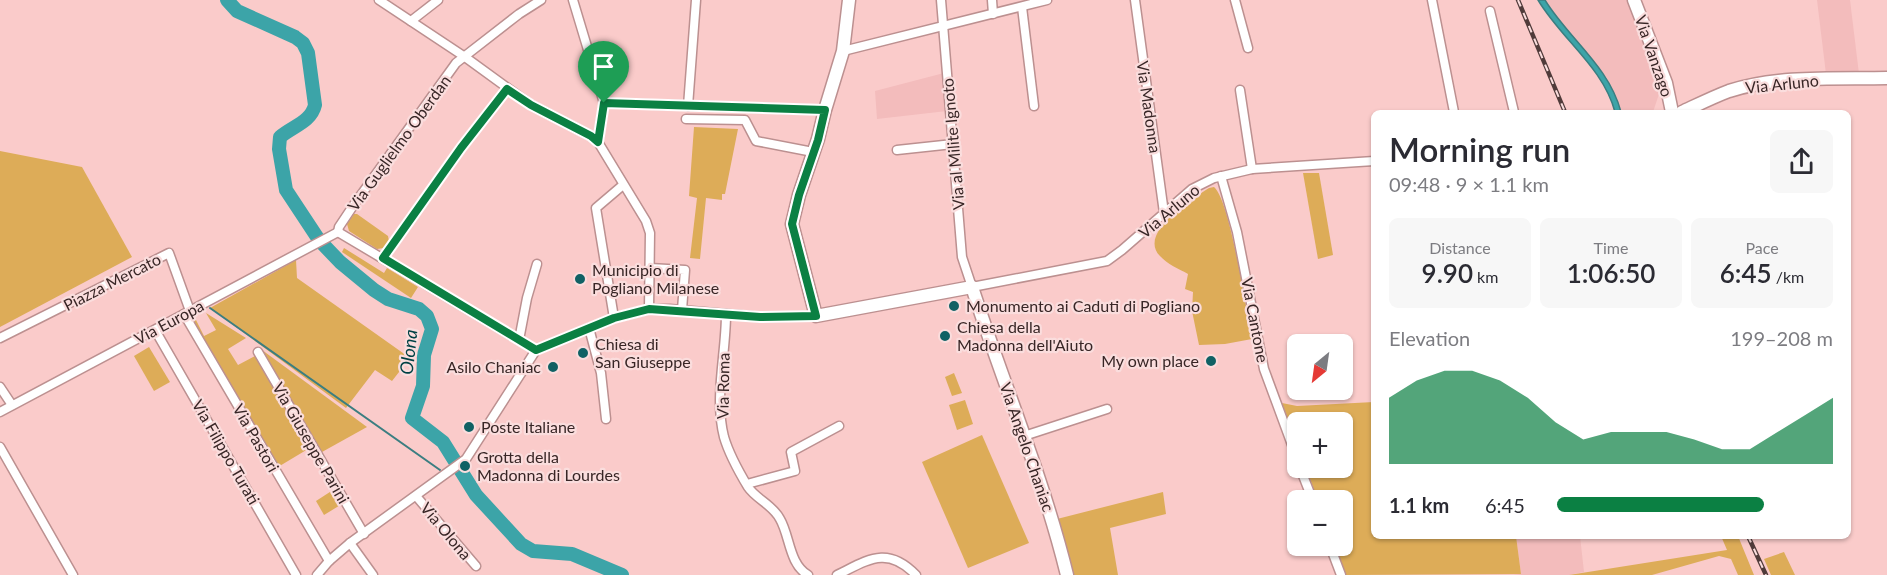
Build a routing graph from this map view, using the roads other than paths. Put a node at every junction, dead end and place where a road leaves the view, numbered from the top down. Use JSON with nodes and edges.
{"nodes":[{"id":1,"x":379,"y":0,"type":"edge"},
{"id":2,"x":438,"y":0,"type":"edge"},
{"id":3,"x":541,"y":0,"type":"edge"},
{"id":4,"x":573,"y":0,"type":"edge"},
{"id":5,"x":696,"y":0,"type":"edge"},
{"id":6,"x":941,"y":0,"type":"edge"},
{"id":7,"x":992,"y":0,"type":"edge"},
{"id":8,"x":1047,"y":0,"type":"edge"},
{"id":9,"x":1135,"y":0,"type":"edge"},
{"id":10,"x":1235,"y":0,"type":"edge"},
{"id":11,"x":1432,"y":0,"type":"edge"},
{"id":12,"x":1634,"y":0,"type":"edge"},
{"id":13,"x":847,"y":4,"type":"edge"},
{"id":14,"x":1022,"y":7,"type":"junction"},
{"id":15,"x":1490,"y":11,"type":"dead end"},
{"id":16,"x":993,"y":14,"type":"junction"},
{"id":17,"x":411,"y":21,"type":"junction"},
{"id":18,"x":943,"y":27,"type":"junction"},
{"id":19,"x":1248,"y":48,"type":"dead end"},
{"id":20,"x":843,"y":51,"type":"junction"},
{"id":21,"x":465,"y":57,"type":"junction"},
{"id":22,"x":1887,"y":78,"type":"edge"},
{"id":23,"x":507,"y":89,"type":"junction"},
{"id":24,"x":1240,"y":90,"type":"dead end"},
{"id":25,"x":604,"y":103,"type":"junction"},
{"id":26,"x":688,"y":106,"type":"junction"},
{"id":27,"x":1034,"y":106,"type":"dead end"},
{"id":28,"x":825,"y":110,"type":"junction"},
{"id":29,"x":1454,"y":110,"type":"edge"},
{"id":30,"x":1514,"y":110,"type":"edge"},
{"id":31,"x":1672,"y":110,"type":"edge"},
{"id":32,"x":1687,"y":110,"type":"edge"},
{"id":33,"x":686,"y":119,"type":"dead end"},
{"id":34,"x":598,"y":142,"type":"junction"},
{"id":35,"x":953,"y":144,"type":"junction"},
{"id":36,"x":897,"y":150,"type":"dead end"},
{"id":37,"x":813,"y":152,"type":"junction"},
{"id":38,"x":1371,"y":161,"type":"edge"},
{"id":39,"x":1252,"y":169,"type":"junction"},
{"id":40,"x":1221,"y":176,"type":"junction"},
{"id":41,"x":623,"y":185,"type":"junction"},
{"id":42,"x":1164,"y":213,"type":"junction"},
{"id":43,"x":338,"y":232,"type":"junction"},
{"id":44,"x":383,"y":258,"type":"junction"},
{"id":45,"x":537,"y":264,"type":"dead end"},
{"id":46,"x":650,"y":268,"type":"junction"},
{"id":47,"x":972,"y":287,"type":"junction"},
{"id":48,"x":649,"y":309,"type":"junction"},
{"id":49,"x":682,"y":310,"type":"junction"},
{"id":50,"x":187,"y":313,"type":"junction"},
{"id":51,"x":726,"y":314,"type":"junction"},
{"id":52,"x":816,"y":316,"type":"junction"},
{"id":53,"x":614,"y":318,"type":"junction"},
{"id":54,"x":589,"y":328,"type":"junction"},
{"id":55,"x":155,"y":330,"type":"junction"},
{"id":56,"x":0,"y":338,"type":"edge"},
{"id":57,"x":519,"y":340,"type":"junction"},
{"id":58,"x":536,"y":350,"type":"junction"},
{"id":59,"x":258,"y":352,"type":"dead end"},
{"id":60,"x":0,"y":387,"type":"edge"},
{"id":61,"x":12,"y":405,"type":"junction"},
{"id":62,"x":1107,"y":409,"type":"dead end"},
{"id":63,"x":0,"y":412,"type":"edge"},
{"id":64,"x":606,"y":419,"type":"dead end"},
{"id":65,"x":839,"y":426,"type":"dead end"},
{"id":66,"x":1287,"y":431,"type":"edge"},
{"id":67,"x":1024,"y":436,"type":"junction"},
{"id":68,"x":0,"y":447,"type":"edge"},
{"id":69,"x":747,"y":484,"type":"junction"},
{"id":70,"x":416,"y":496,"type":"junction"},
{"id":71,"x":364,"y":534,"type":"junction"},
{"id":72,"x":351,"y":543,"type":"junction"},
{"id":73,"x":1334,"y":556,"type":"edge"},
{"id":74,"x":329,"y":561,"type":"junction"},
{"id":75,"x":476,"y":566,"type":"dead end"},
{"id":76,"x":73,"y":575,"type":"edge"},
{"id":77,"x":296,"y":575,"type":"edge"},
{"id":78,"x":317,"y":575,"type":"edge"},
{"id":79,"x":373,"y":575,"type":"edge"},
{"id":80,"x":808,"y":575,"type":"edge"},
{"id":81,"x":837,"y":575,"type":"edge"},
{"id":82,"x":916,"y":575,"type":"edge"},
{"id":83,"x":1067,"y":575,"type":"edge"},
{"id":84,"x":1341,"y":575,"type":"edge"}],
"edges":[{"from":1,"to":17,"type":"street"},
{"from":2,"to":17,"type":"street"},
{"from":3,"to":21,"type":"street","name":"Via Guglielmo Oberdan"},
{"from":4,"to":25,"type":"street"},
{"from":5,"to":26,"type":"street"},
{"from":6,"to":18,"type":"street","name":"Via al Milite Ignoto"},
{"from":7,"to":16,"type":"street"},
{"from":8,"to":14,"type":"street"},
{"from":9,"to":42,"type":"street","name":"Via Madonna"},
{"from":10,"to":19,"type":"street"},
{"from":11,"to":29,"type":"street"},
{"from":12,"to":31,"type":"street","name":"Via Vanzago"},
{"from":13,"to":20,"type":"street"},
{"from":14,"to":16,"type":"street"},
{"from":14,"to":27,"type":"street"},
{"from":15,"to":30,"type":"street"},
{"from":16,"to":18,"type":"street"},
{"from":17,"to":21,"type":"street"},
{"from":18,"to":20,"type":"street"},
{"from":18,"to":35,"type":"street","name":"Via al Milite Ignoto"},
{"from":20,"to":28,"type":"street"},
{"from":21,"to":23,"type":"street"},
{"from":21,"to":43,"type":"street","name":"Via Guglielmo Oberdan"},
{"from":22,"to":32,"type":"street","name":"Via Arluno"},
{"from":23,"to":34,"type":"street"},
{"from":23,"to":44,"type":"street"},
{"from":24,"to":39,"type":"street"},
{"from":25,"to":26,"type":"street"},
{"from":25,"to":34,"type":"street"},
{"from":26,"to":28,"type":"street"},
{"from":28,"to":37,"type":"street"},
{"from":33,"to":37,"type":"street"},
{"from":34,"to":41,"type":"street"},
{"from":35,"to":36,"type":"street"},
{"from":35,"to":47,"type":"street","name":"Via al Milite Ignoto"},
{"from":37,"to":52,"type":"street"},
{"from":38,"to":39,"type":"street","name":"Via Arluno"},
{"from":39,"to":40,"type":"street","name":"Via Arluno"},
{"from":40,"to":42,"type":"street","name":"Via Arluno"},
{"from":40,"to":66,"type":"street","name":"Via Cantone"},
{"from":41,"to":46,"type":"street"},
{"from":41,"to":53,"type":"street"},
{"from":42,"to":47,"type":"street","name":"Via Arluno"},
{"from":43,"to":44,"type":"street"},
{"from":43,"to":50,"type":"street","name":"Via Europa"},
{"from":44,"to":57,"type":"street"},
{"from":45,"to":57,"type":"street"},
{"from":46,"to":48,"type":"street"},
{"from":46,"to":49,"type":"street"},
{"from":47,"to":52,"type":"street"},
{"from":47,"to":67,"type":"street","name":"Via Angelo Chaniac"},
{"from":48,"to":49,"type":"street"},
{"from":48,"to":53,"type":"street"},
{"from":49,"to":51,"type":"street"},
{"from":50,"to":55,"type":"street","name":"Via Europa"},
{"from":50,"to":56,"type":"street","name":"Piazza Mercato"},
{"from":50,"to":74,"type":"street","name":"Via Pastori"},
{"from":51,"to":52,"type":"street"},
{"from":51,"to":69,"type":"street","name":"Via Roma"},
{"from":53,"to":54,"type":"street"},
{"from":54,"to":58,"type":"street"},
{"from":54,"to":64,"type":"street"},
{"from":55,"to":61,"type":"street","name":"Via Europa"},
{"from":55,"to":77,"type":"street","name":"Via Filippo Turati"},
{"from":57,"to":58,"type":"street"},
{"from":58,"to":70,"type":"street"},
{"from":59,"to":71,"type":"street","name":"Via Giuseppe Parini"},
{"from":60,"to":61,"type":"street"},
{"from":61,"to":63,"type":"street","name":"Via Europa"},
{"from":62,"to":67,"type":"street"},
{"from":65,"to":69,"type":"street"},
{"from":67,"to":83,"type":"street","name":"Via Angelo Chaniac"},
{"from":68,"to":76,"type":"street"},
{"from":69,"to":80,"type":"street","name":"Via Roma"},
{"from":70,"to":71,"type":"street"},
{"from":70,"to":75,"type":"street","name":"Via Olona"},
{"from":71,"to":72,"type":"street"},
{"from":72,"to":74,"type":"street"},
{"from":72,"to":79,"type":"street"},
{"from":73,"to":84,"type":"street"},
{"from":74,"to":78,"type":"street"},
{"from":81,"to":82,"type":"street"}]}
